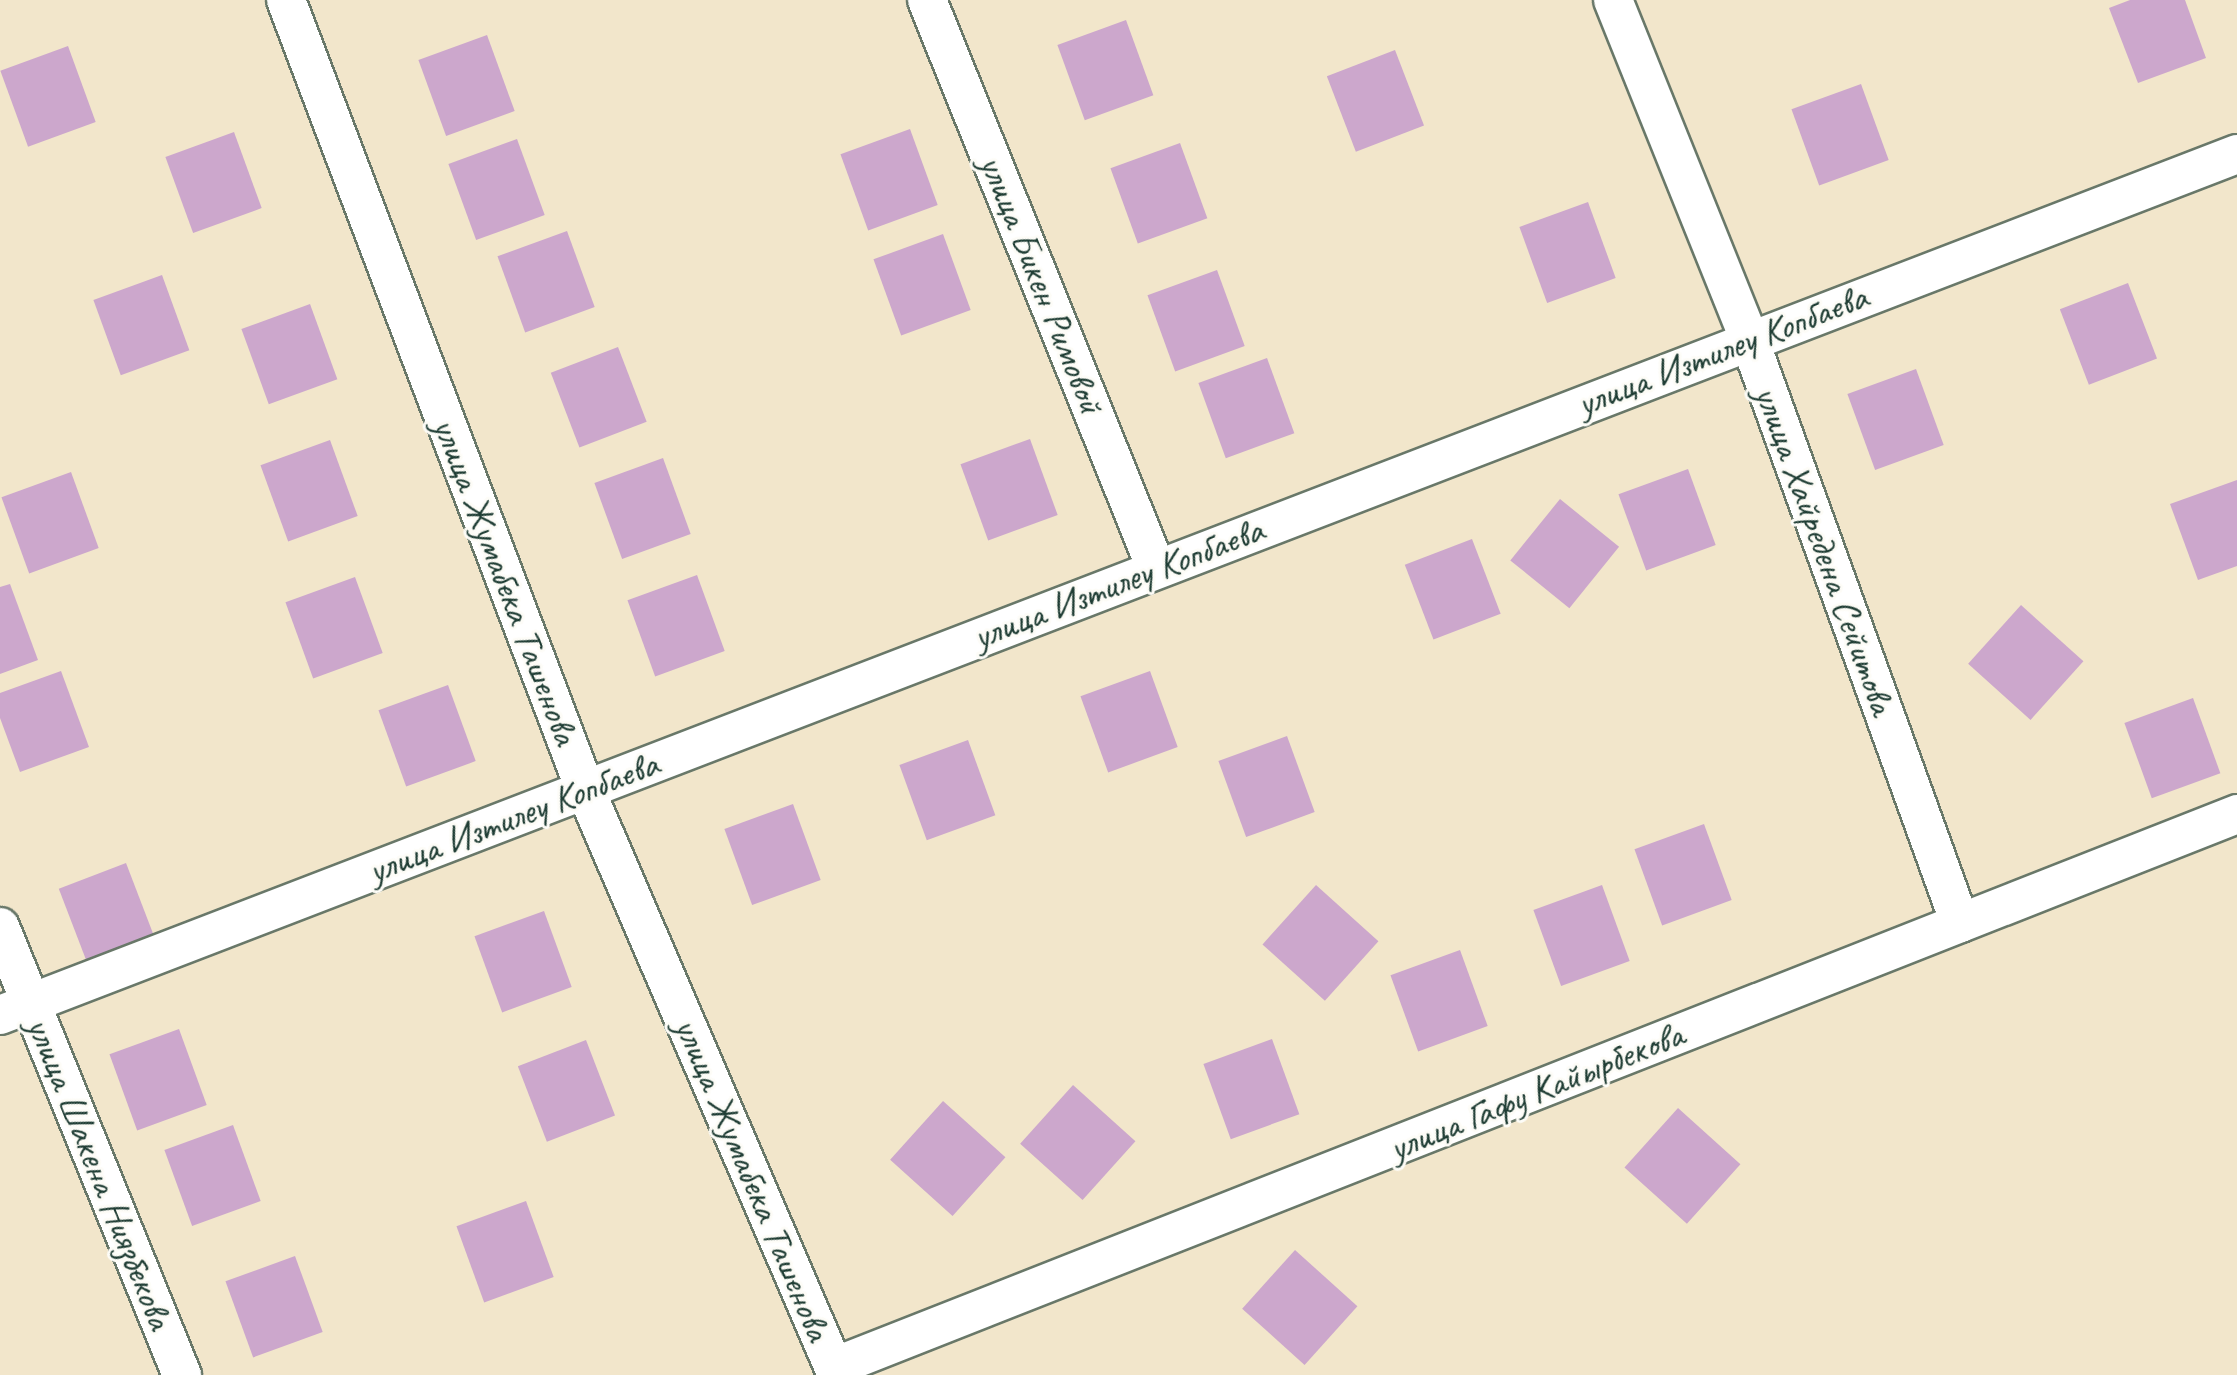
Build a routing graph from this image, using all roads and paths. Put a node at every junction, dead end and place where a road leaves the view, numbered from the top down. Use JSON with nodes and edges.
{"nodes":[{"id":1,"x":286,"y":0,"type":"edge"},
{"id":2,"x":927,"y":0,"type":"edge"},
{"id":3,"x":1613,"y":0,"type":"edge"},
{"id":4,"x":2237,"y":154,"type":"edge"},
{"id":5,"x":1749,"y":339,"type":"junction"},
{"id":6,"x":1156,"y":568,"type":"junction"},
{"id":7,"x":585,"y":789,"type":"junction"},
{"id":8,"x":2237,"y":814,"type":"edge"},
{"id":9,"x":1960,"y":923,"type":"junction"},
{"id":10,"x":0,"y":927,"type":"edge"},
{"id":11,"x":16,"y":1009,"type":"edge"},
{"id":12,"x":836,"y":1371,"type":"edge"},
{"id":13,"x":182,"y":1375,"type":"edge"}],
"edges":[{"from":1,"to":7,"type":"street","name":"улица Жумабека Ташенова"},
{"from":2,"to":6,"type":"street","name":"улица Бикен Римовой"},
{"from":3,"to":5,"type":"street","name":"улица Хайредена Сейитова"},
{"from":4,"to":5,"type":"street","name":"улица Изтилеу Копбаева"},
{"from":5,"to":6,"type":"street","name":"улица Изтилеу Копбаева"},
{"from":5,"to":9,"type":"street","name":"улица Хайредена Сейитова"},
{"from":6,"to":7,"type":"street","name":"улица Изтилеу Копбаева"},
{"from":7,"to":11,"type":"street","name":"улица Изтилеу Копбаева"},
{"from":7,"to":12,"type":"street","name":"улица Жумабека Ташенова"},
{"from":8,"to":9,"type":"street","name":"улица Гафу Кайырбекова"},
{"from":9,"to":12,"type":"street","name":"улица Гафу Кайырбекова"},
{"from":10,"to":11,"type":"street","name":"улица Шакена Ниязбекова"},
{"from":11,"to":13,"type":"street","name":"улица Шакена Ниязбекова"}]}
